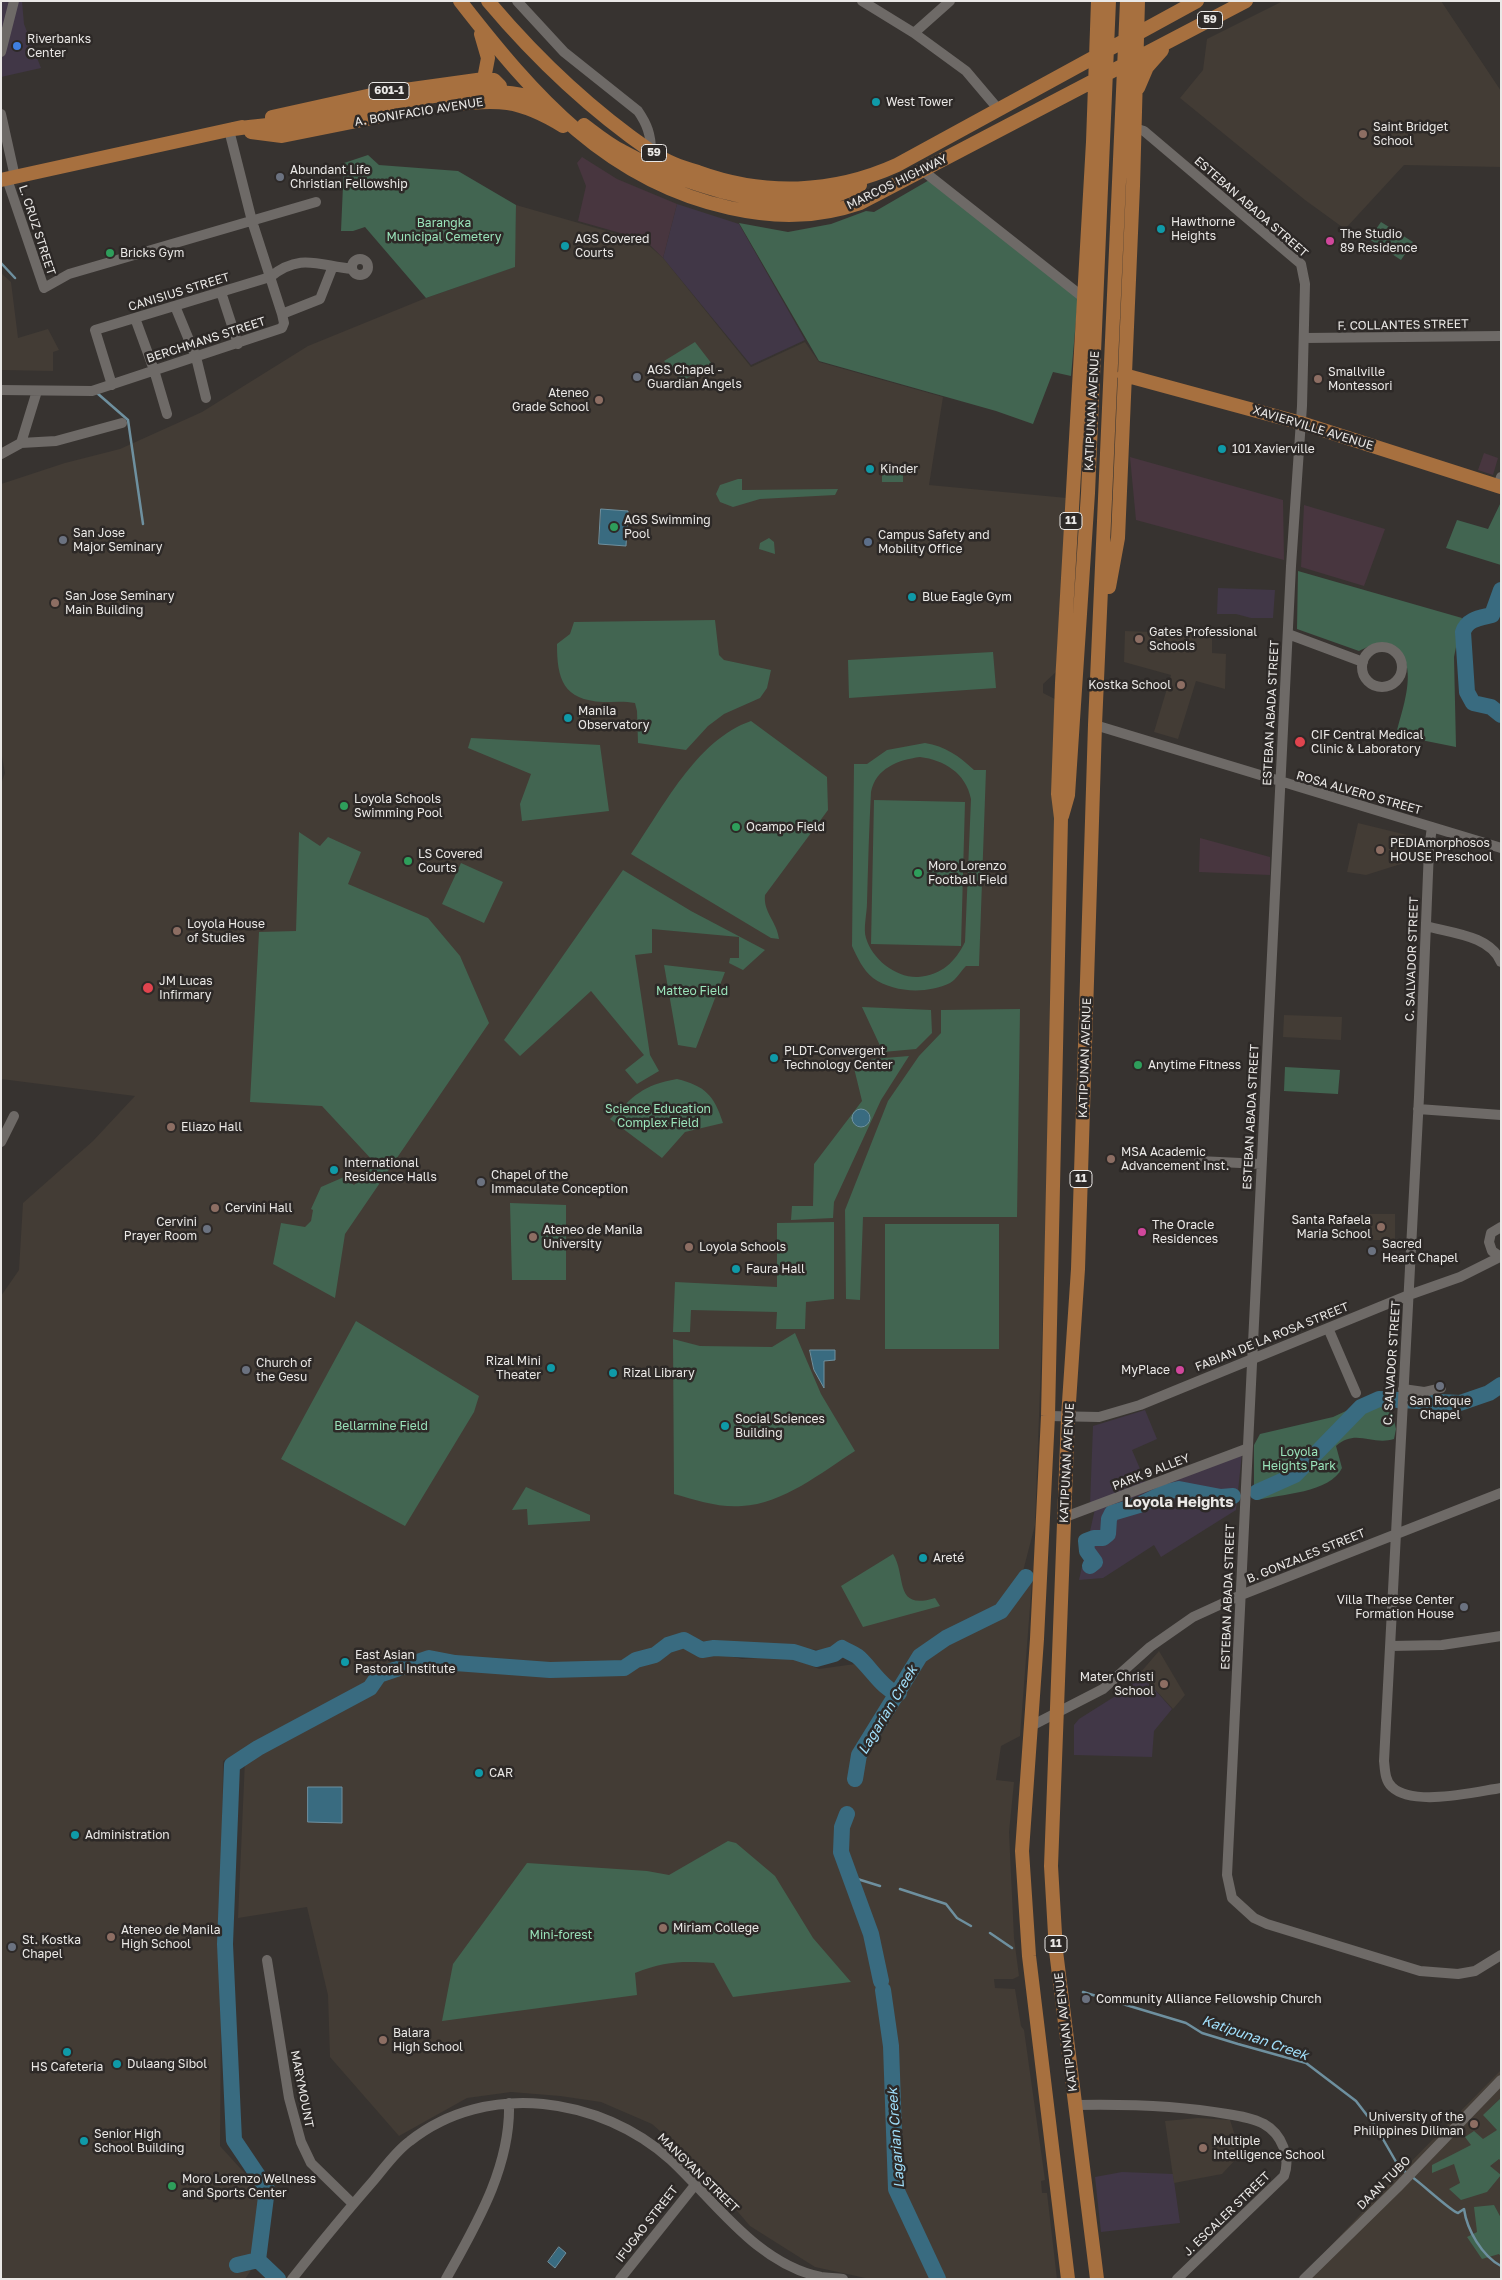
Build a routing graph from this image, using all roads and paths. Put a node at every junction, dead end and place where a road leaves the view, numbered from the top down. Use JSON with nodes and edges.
{"nodes":[{"id":1,"x":14,"y":1,"type":"edge"},
{"id":2,"x":460,"y":1,"type":"edge"},
{"id":3,"x":488,"y":1,"type":"edge"},
{"id":4,"x":517,"y":1,"type":"edge"},
{"id":5,"x":862,"y":1,"type":"edge"},
{"id":6,"x":950,"y":1,"type":"edge"},
{"id":7,"x":1098,"y":1,"type":"edge"},
{"id":8,"x":1109,"y":1,"type":"edge"},
{"id":9,"x":1127,"y":1,"type":"edge"},
{"id":10,"x":1138,"y":1,"type":"edge"},
{"id":11,"x":1197,"y":1,"type":"edge"},
{"id":12,"x":1246,"y":1,"type":"edge"},
{"id":13,"x":475,"y":20,"type":"junction"},
{"id":14,"x":1098,"y":22,"type":"junction"},
{"id":15,"x":914,"y":33,"type":"junction"},
{"id":16,"x":1137,"y":35,"type":"junction"},
{"id":17,"x":1174,"y":40,"type":"junction"},
{"id":18,"x":1,"y":52,"type":"edge"},
{"id":19,"x":1097,"y":55,"type":"junction"},
{"id":20,"x":1136,"y":60,"type":"junction"},
{"id":21,"x":1074,"y":68,"type":"junction"},
{"id":22,"x":484,"y":79,"type":"junction"},
{"id":23,"x":1095,"y":81,"type":"junction"},
{"id":24,"x":1135,"y":98,"type":"junction"},
{"id":25,"x":486,"y":100,"type":"junction"},
{"id":26,"x":999,"y":110,"type":"junction"},
{"id":27,"x":1,"y":114,"type":"edge"},
{"id":28,"x":1134,"y":128,"type":"junction"},
{"id":29,"x":231,"y":130,"type":"junction"},
{"id":30,"x":596,"y":146,"type":"junction"},
{"id":31,"x":651,"y":151,"type":"junction"},
{"id":32,"x":922,"y":170,"type":"junction"},
{"id":33,"x":1091,"y":173,"type":"junction"},
{"id":34,"x":1133,"y":174,"type":"junction"},
{"id":35,"x":873,"y":176,"type":"junction"},
{"id":36,"x":8,"y":179,"type":"edge"},
{"id":37,"x":316,"y":202,"type":"dead end"},
{"id":38,"x":252,"y":222,"type":"junction"},
{"id":39,"x":1088,"y":223,"type":"junction"},
{"id":40,"x":1131,"y":224,"type":"junction"},
{"id":41,"x":333,"y":266,"type":"junction"},
{"id":42,"x":352,"y":269,"type":"dead end"},
{"id":43,"x":270,"y":277,"type":"junction"},
{"id":44,"x":221,"y":292,"type":"junction"},
{"id":45,"x":1084,"y":298,"type":"junction"},
{"id":46,"x":175,"y":306,"type":"junction"},
{"id":47,"x":282,"y":314,"type":"junction"},
{"id":48,"x":135,"y":318,"type":"junction"},
{"id":49,"x":1501,"y":336,"type":"edge"},
{"id":50,"x":1306,"y":338,"type":"junction"},
{"id":51,"x":238,"y":344,"type":"junction"},
{"id":52,"x":196,"y":357,"type":"junction"},
{"id":53,"x":154,"y":370,"type":"junction"},
{"id":54,"x":1124,"y":375,"type":"junction"},
{"id":55,"x":112,"y":385,"type":"junction"},
{"id":56,"x":1,"y":390,"type":"edge"},
{"id":57,"x":37,"y":391,"type":"junction"},
{"id":58,"x":206,"y":398,"type":"dead end"},
{"id":59,"x":167,"y":414,"type":"dead end"},
{"id":60,"x":122,"y":423,"type":"dead end"},
{"id":61,"x":1301,"y":423,"type":"junction"},
{"id":62,"x":21,"y":443,"type":"junction"},
{"id":63,"x":1,"y":454,"type":"edge"},
{"id":64,"x":1500,"y":483,"type":"edge"},
{"id":65,"x":1288,"y":634,"type":"junction"},
{"id":66,"x":1099,"y":644,"type":"junction"},
{"id":67,"x":1362,"y":662,"type":"dead end"},
{"id":68,"x":1095,"y":725,"type":"junction"},
{"id":69,"x":1280,"y":783,"type":"junction"},
{"id":70,"x":1061,"y":818,"type":"junction"},
{"id":71,"x":1432,"y":827,"type":"junction"},
{"id":72,"x":1501,"y":848,"type":"edge"},
{"id":73,"x":1426,"y":926,"type":"junction"},
{"id":74,"x":1501,"y":962,"type":"edge"},
{"id":75,"x":1418,"y":1109,"type":"junction"},
{"id":76,"x":14,"y":1116,"type":"dead end"},
{"id":77,"x":1501,"y":1116,"type":"edge"},
{"id":78,"x":1,"y":1142,"type":"edge"},
{"id":79,"x":1198,"y":1161,"type":"dead end"},
{"id":80,"x":1261,"y":1164,"type":"junction"},
{"id":81,"x":1501,"y":1227,"type":"edge"},
{"id":82,"x":1500,"y":1257,"type":"edge"},
{"id":83,"x":1409,"y":1294,"type":"junction"},
{"id":84,"x":1328,"y":1328,"type":"junction"},
{"id":85,"x":1251,"y":1360,"type":"junction"},
{"id":86,"x":1441,"y":1388,"type":"dead end"},
{"id":87,"x":1356,"y":1393,"type":"dead end"},
{"id":88,"x":1402,"y":1397,"type":"junction"},
{"id":89,"x":1048,"y":1416,"type":"junction"},
{"id":90,"x":1068,"y":1417,"type":"junction"},
{"id":91,"x":1246,"y":1449,"type":"junction"},
{"id":92,"x":1501,"y":1492,"type":"edge"},
{"id":93,"x":1065,"y":1517,"type":"junction"},
{"id":94,"x":1395,"y":1534,"type":"junction"},
{"id":95,"x":1241,"y":1595,"type":"junction"},
{"id":96,"x":1501,"y":1636,"type":"edge"},
{"id":97,"x":1391,"y":1646,"type":"junction"},
{"id":98,"x":1056,"y":1712,"type":"junction"},
{"id":99,"x":1031,"y":1726,"type":"junction"},
{"id":100,"x":1501,"y":1788,"type":"edge"},
{"id":101,"x":1501,"y":1956,"type":"edge"},
{"id":102,"x":267,"y":1960,"type":"dead end"},
{"id":103,"x":1501,"y":2080,"type":"edge"},
{"id":104,"x":509,"y":2103,"type":"junction"},
{"id":105,"x":1075,"y":2105,"type":"junction"},
{"id":106,"x":694,"y":2185,"type":"junction"},
{"id":107,"x":353,"y":2204,"type":"junction"},
{"id":108,"x":823,"y":2278,"type":"edge"},
{"id":109,"x":292,"y":2279,"type":"edge"},
{"id":110,"x":446,"y":2279,"type":"edge"},
{"id":111,"x":620,"y":2279,"type":"edge"},
{"id":112,"x":843,"y":2279,"type":"edge"},
{"id":113,"x":1068,"y":2279,"type":"edge"},
{"id":114,"x":1097,"y":2279,"type":"edge"},
{"id":115,"x":1177,"y":2279,"type":"edge"},
{"id":116,"x":1304,"y":2279,"type":"edge"}],
"edges":[{"from":1,"to":18,"type":"street"},
{"from":2,"to":13,"type":"main road","name":"MARCOS HIGHWAY","number":"59"},
{"from":3,"to":31,"type":"main road","name":"MARCOS HIGHWAY","number":"59"},
{"from":4,"to":31,"type":"street"},
{"from":5,"to":15,"type":"street"},
{"from":6,"to":15,"type":"street"},
{"from":7,"to":14,"type":"main road","name":"KATIPUNAN AVENUE","number":"11"},
{"from":8,"to":70,"type":"main road","name":"KATIPUNAN AVENUE","number":"11"},
{"from":9,"to":66,"type":"main road","name":"KATIPUNAN AVENUE","number":"11"},
{"from":10,"to":16,"type":"main road","name":"KATIPUNAN AVENUE","number":"11"},
{"from":11,"to":16,"type":"main road","number":"59"},
{"from":12,"to":17,"type":"main road","number":"59"},
{"from":13,"to":22,"type":"main road","name":"A. BONIFACIO AVENUE"},
{"from":13,"to":30,"type":"main road","name":"MARCOS HIGHWAY","number":"59"},
{"from":14,"to":19,"type":"main road","name":"KATIPUNAN AVENUE","number":"11"},
{"from":14,"to":21,"type":"main road"},
{"from":15,"to":26,"type":"street"},
{"from":16,"to":19,"type":"main road","number":"59"},
{"from":16,"to":20,"type":"main road","name":"KATIPUNAN AVENUE","number":"11"},
{"from":17,"to":20,"type":"main road","number":"59"},
{"from":17,"to":24,"type":"main road"},
{"from":19,"to":21,"type":"main road","name":"MARCOS HIGHWAY","number":"59"},
{"from":19,"to":23,"type":"main road","name":"KATIPUNAN AVENUE","number":"11"},
{"from":20,"to":23,"type":"main road","number":"59"},
{"from":20,"to":24,"type":"main road","name":"KATIPUNAN AVENUE","number":"11"},
{"from":21,"to":26,"type":"main road","name":"MARCOS HIGHWAY","number":"59"},
{"from":22,"to":25,"type":"main road"},
{"from":22,"to":29,"type":"main road","name":"A. BONIFACIO AVENUE","number":"601-1"},
{"from":23,"to":32,"type":"main road","name":"MARCOS HIGHWAY","number":"59"},
{"from":23,"to":33,"type":"main road","name":"KATIPUNAN AVENUE","number":"11"},
{"from":24,"to":28,"type":"main road","name":"KATIPUNAN AVENUE","number":"11"},
{"from":25,"to":29,"type":"main road","name":"A. BONIFACIO AVENUE","number":"601-1"},
{"from":25,"to":30,"type":"main road","name":"A. BONIFACIO AVENUE","number":"601-1"},
{"from":26,"to":35,"type":"main road","name":"MARCOS HIGHWAY","number":"59"},
{"from":27,"to":36,"type":"street","name":"L. CRUZ STREET"},
{"from":28,"to":34,"type":"main road","name":"KATIPUNAN AVENUE","number":"11"},
{"from":28,"to":50,"type":"street","name":"ESTEBAN ABADA STREET"},
{"from":29,"to":35,"type":"main road"},
{"from":29,"to":36,"type":"main road","name":"A. BONIFACIO AVENUE","number":"601-1"},
{"from":29,"to":38,"type":"street","name":"BERCHMANS STREET"},
{"from":30,"to":32,"type":"main road","name":"MARCOS HIGHWAY","number":"59"},
{"from":31,"to":35,"type":"main road","name":"MARCOS HIGHWAY","number":"59"},
{"from":32,"to":45,"type":"street"},
{"from":33,"to":34,"type":"main road"},
{"from":33,"to":39,"type":"main road","name":"KATIPUNAN AVENUE","number":"11"},
{"from":34,"to":40,"type":"main road","name":"KATIPUNAN AVENUE","number":"11"},
{"from":36,"to":38,"type":"street","name":"L. CRUZ STREET"},
{"from":37,"to":38,"type":"street"},
{"from":38,"to":43,"type":"street","name":"BERCHMANS STREET"},
{"from":39,"to":40,"type":"main road"},
{"from":39,"to":45,"type":"main road","name":"KATIPUNAN AVENUE","number":"11"},
{"from":40,"to":54,"type":"main road","name":"KATIPUNAN AVENUE","number":"11"},
{"from":41,"to":42,"type":"street","name":"CANISIUS STREET"},
{"from":41,"to":43,"type":"street","name":"CANISIUS STREET"},
{"from":41,"to":47,"type":"street"},
{"from":43,"to":44,"type":"street","name":"CANISIUS STREET"},
{"from":43,"to":47,"type":"street","name":"BERCHMANS STREET"},
{"from":44,"to":46,"type":"street","name":"CANISIUS STREET"},
{"from":44,"to":51,"type":"street"},
{"from":45,"to":70,"type":"main road","name":"KATIPUNAN AVENUE","number":"11"},
{"from":46,"to":48,"type":"street","name":"CANISIUS STREET"},
{"from":46,"to":52,"type":"street"},
{"from":47,"to":51,"type":"street","name":"BERCHMANS STREET"},
{"from":48,"to":53,"type":"street"},
{"from":48,"to":55,"type":"street","name":"CANISIUS STREET"},
{"from":49,"to":50,"type":"street","name":"F. COLLANTES STREET"},
{"from":50,"to":61,"type":"street","name":"ESTEBAN ABADA STREET"},
{"from":51,"to":52,"type":"street","name":"BERCHMANS STREET"},
{"from":52,"to":53,"type":"street","name":"BERCHMANS STREET"},
{"from":52,"to":58,"type":"street"},
{"from":53,"to":55,"type":"street","name":"BERCHMANS STREET"},
{"from":53,"to":59,"type":"street"},
{"from":54,"to":61,"type":"main road","name":"XAVIERVILLE AVENUE"},
{"from":54,"to":66,"type":"main road","name":"KATIPUNAN AVENUE","number":"11"},
{"from":55,"to":57,"type":"street","name":"BERCHMANS STREET"},
{"from":56,"to":57,"type":"street","name":"BERCHMANS STREET"},
{"from":57,"to":62,"type":"street"},
{"from":60,"to":62,"type":"street"},
{"from":61,"to":64,"type":"main road","name":"XAVIERVILLE AVENUE"},
{"from":61,"to":65,"type":"street","name":"ESTEBAN ABADA STREET"},
{"from":62,"to":63,"type":"street"},
{"from":65,"to":67,"type":"street"},
{"from":65,"to":69,"type":"street","name":"ESTEBAN ABADA STREET"},
{"from":66,"to":68,"type":"main road","name":"KATIPUNAN AVENUE","number":"11"},
{"from":68,"to":69,"type":"street","name":"ROSA ALVERO STREET"},
{"from":68,"to":90,"type":"main road","name":"KATIPUNAN AVENUE","number":"11"},
{"from":69,"to":71,"type":"street","name":"ROSA ALVERO STREET"},
{"from":69,"to":80,"type":"street","name":"ESTEBAN ABADA STREET"},
{"from":70,"to":89,"type":"main road","name":"KATIPUNAN AVENUE","number":"11"},
{"from":71,"to":72,"type":"street","name":"ROSA ALVERO STREET"},
{"from":71,"to":73,"type":"street","name":"C. SALVADOR STREET"},
{"from":73,"to":74,"type":"street"},
{"from":73,"to":75,"type":"street","name":"C. SALVADOR STREET"},
{"from":75,"to":77,"type":"street"},
{"from":75,"to":83,"type":"street","name":"C. SALVADOR STREET"},
{"from":76,"to":78,"type":"street"},
{"from":79,"to":80,"type":"street"},
{"from":80,"to":85,"type":"street","name":"ESTEBAN ABADA STREET"},
{"from":81,"to":82,"type":"street"},
{"from":82,"to":83,"type":"street","name":"FABIAN DE LA ROSA STREET"},
{"from":83,"to":84,"type":"street","name":"FABIAN DE LA ROSA STREET"},
{"from":83,"to":88,"type":"street","name":"C. SALVADOR STREET"},
{"from":84,"to":85,"type":"street","name":"FABIAN DE LA ROSA STREET"},
{"from":84,"to":87,"type":"street"},
{"from":85,"to":90,"type":"street","name":"FABIAN DE LA ROSA STREET"},
{"from":85,"to":91,"type":"street","name":"ESTEBAN ABADA STREET"},
{"from":86,"to":88,"type":"street"},
{"from":88,"to":94,"type":"street","name":"C. SALVADOR STREET"},
{"from":89,"to":90,"type":"street","name":"FABIAN DE LA ROSA STREET"},
{"from":89,"to":99,"type":"main road","name":"KATIPUNAN AVENUE","number":"11"},
{"from":90,"to":93,"type":"main road","name":"KATIPUNAN AVENUE","number":"11"},
{"from":91,"to":93,"type":"street","name":"PARK 9 ALLEY"},
{"from":91,"to":95,"type":"street","name":"ESTEBAN ABADA STREET"},
{"from":92,"to":94,"type":"street","name":"B. GONZALES STREET"},
{"from":93,"to":98,"type":"main road","name":"KATIPUNAN AVENUE","number":"11"},
{"from":94,"to":95,"type":"street","name":"B. GONZALES STREET"},
{"from":94,"to":97,"type":"street","name":"C. SALVADOR STREET"},
{"from":95,"to":98,"type":"street","name":"B. GONZALES STREET"},
{"from":95,"to":101,"type":"street","name":"ESTEBAN ABADA STREET"},
{"from":96,"to":97,"type":"street"},
{"from":97,"to":100,"type":"street","name":"C. SALVADOR STREET"},
{"from":98,"to":99,"type":"street","name":"B. GONZALES STREET"},
{"from":98,"to":105,"type":"main road","name":"KATIPUNAN AVENUE","number":"11"},
{"from":99,"to":113,"type":"main road","name":"KATIPUNAN AVENUE","number":"11"},
{"from":102,"to":107,"type":"street","name":"MARYMOUNT"},
{"from":103,"to":116,"type":"street","name":"DAAN TUBO"},
{"from":104,"to":106,"type":"street","name":"MANGYAN STREET"},
{"from":104,"to":107,"type":"street","name":"MANGYAN STREET"},
{"from":104,"to":110,"type":"street"},
{"from":105,"to":114,"type":"main road","name":"KATIPUNAN AVENUE","number":"11"},
{"from":105,"to":115,"type":"street","name":"J. ESCALER STREET"},
{"from":106,"to":108,"type":"street","name":"MANGYAN STREET"},
{"from":106,"to":111,"type":"street","name":"IFUGAO STREET"},
{"from":107,"to":109,"type":"street","name":"MANGYAN STREET"},
{"from":108,"to":112,"type":"street","name":"MANGYAN STREET"}]}
